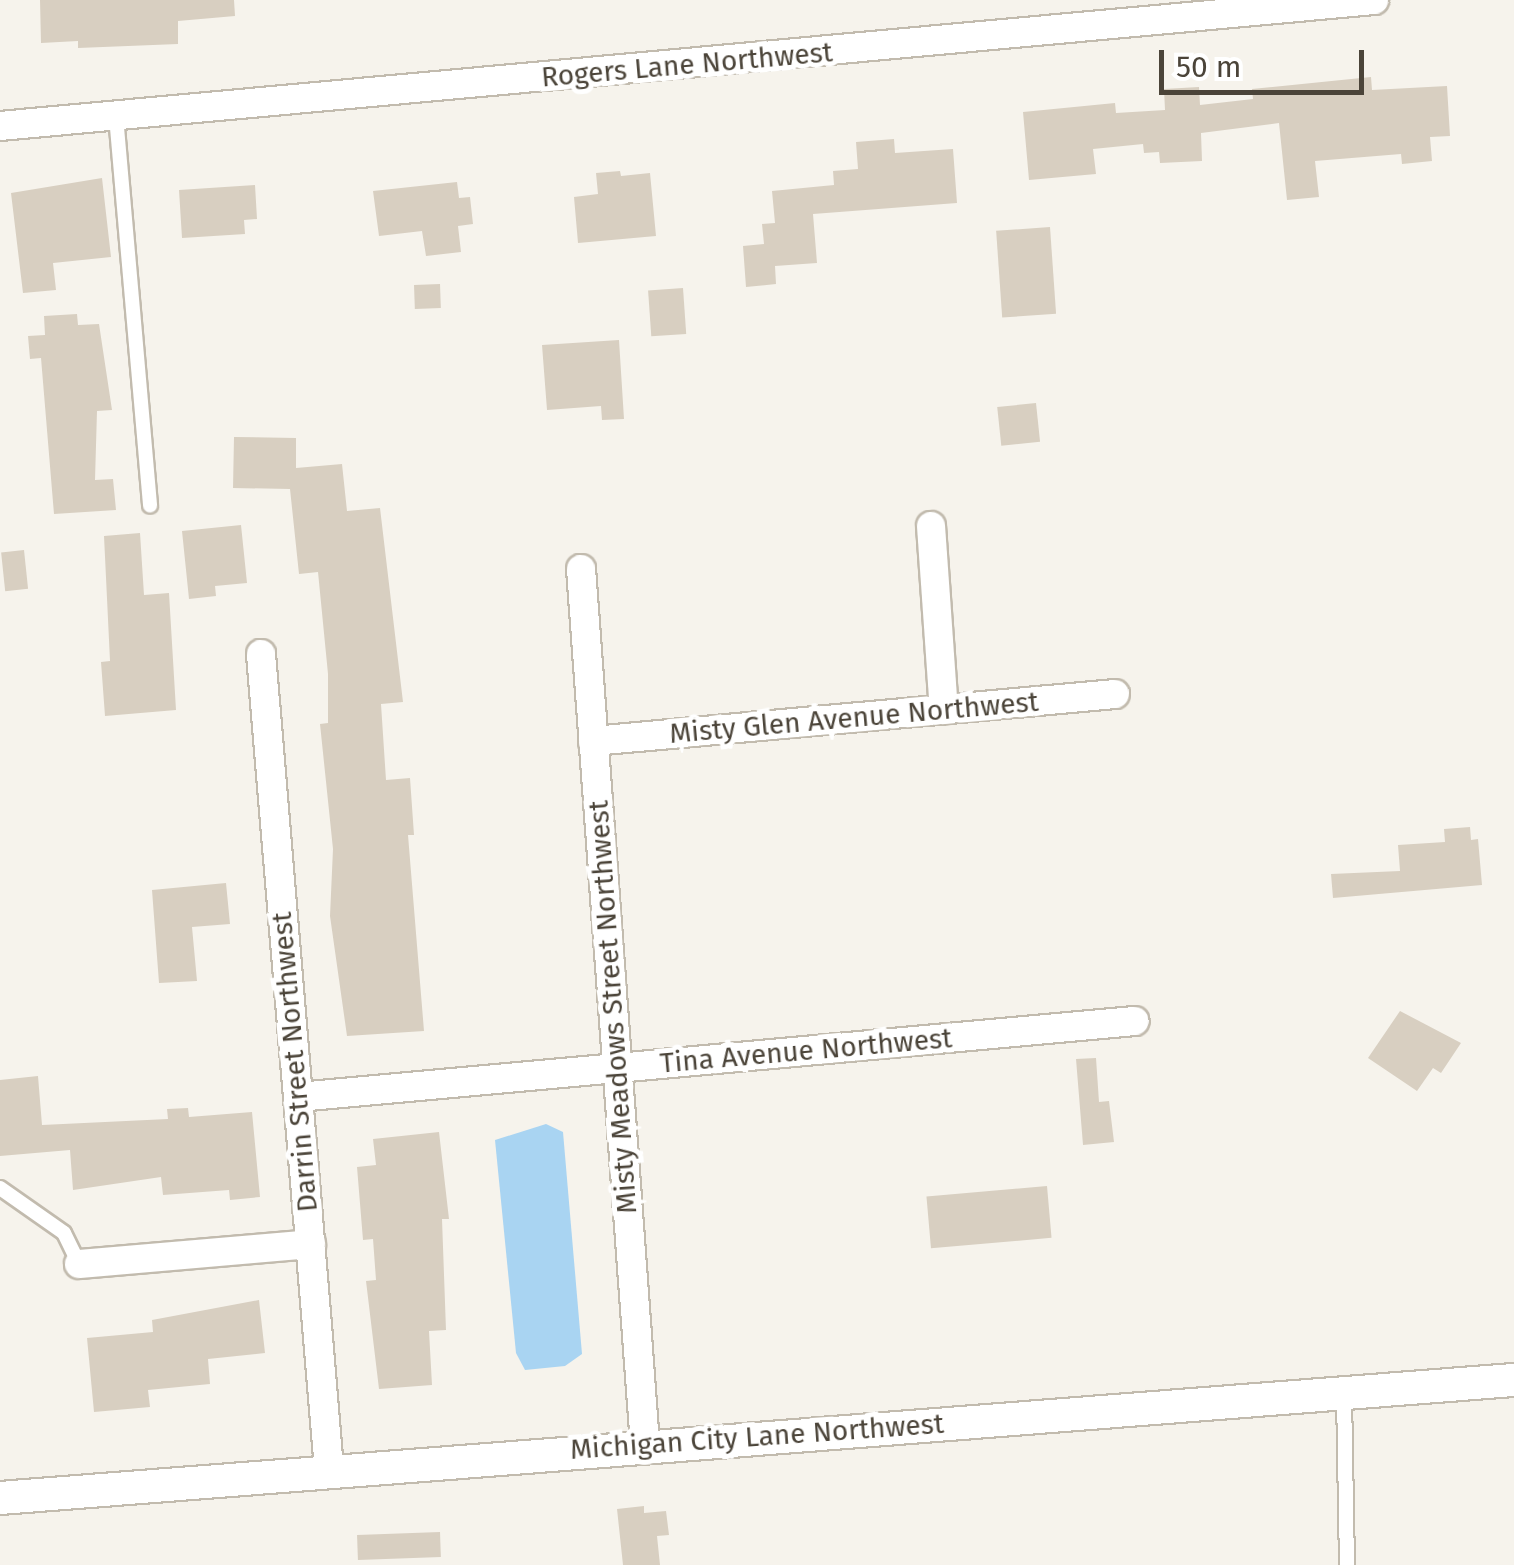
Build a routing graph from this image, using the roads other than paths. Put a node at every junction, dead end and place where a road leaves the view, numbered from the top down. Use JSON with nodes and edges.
{"nodes":[{"id":1,"x":1374,"y":0,"type":"edge"},
{"id":2,"x":1325,"y":2,"type":"edge"},
{"id":3,"x":116,"y":116,"type":"junction"},
{"id":4,"x":0,"y":126,"type":"edge"},
{"id":5,"x":150,"y":506,"type":"dead end"},
{"id":6,"x":931,"y":526,"type":"dead end"},
{"id":7,"x":581,"y":569,"type":"dead end"},
{"id":8,"x":261,"y":654,"type":"dead end"},
{"id":9,"x":1115,"y":694,"type":"dead end"},
{"id":10,"x":944,"y":710,"type":"junction"},
{"id":11,"x":593,"y":741,"type":"junction"},
{"id":12,"x":1135,"y":1021,"type":"dead end"},
{"id":13,"x":617,"y":1068,"type":"junction"},
{"id":14,"x":298,"y":1097,"type":"junction"},
{"id":15,"x":0,"y":1188,"type":"edge"},
{"id":16,"x":311,"y":1244,"type":"junction"},
{"id":17,"x":79,"y":1264,"type":"joint"},
{"id":18,"x":1514,"y":1380,"type":"edge"},
{"id":19,"x":1344,"y":1393,"type":"junction"},
{"id":20,"x":645,"y":1445,"type":"junction"},
{"id":21,"x":329,"y":1469,"type":"junction"},
{"id":22,"x":0,"y":1498,"type":"edge"},
{"id":23,"x":1346,"y":1565,"type":"edge"}],
"edges":[{"from":1,"to":2,"type":"street","name":"Rogers Lane Northwest"},
{"from":2,"to":3,"type":"street","name":"Rogers Lane Northwest"},
{"from":3,"to":4,"type":"street","name":"Rogers Lane Northwest"},
{"from":3,"to":5,"type":"lane"},
{"from":6,"to":10,"type":"street"},
{"from":7,"to":11,"type":"street","name":"Misty Meadows Street Northwest"},
{"from":8,"to":14,"type":"street","name":"Darrin Street Northwest"},
{"from":9,"to":10,"type":"street","name":"Misty Glen Avenue Northwest"},
{"from":10,"to":11,"type":"street","name":"Misty Glen Avenue Northwest"},
{"from":11,"to":13,"type":"street","name":"Misty Meadows Street Northwest"},
{"from":12,"to":13,"type":"street","name":"Tina Avenue Northwest"},
{"from":13,"to":14,"type":"street","name":"Tina Avenue Northwest"},
{"from":13,"to":20,"type":"street","name":"Misty Meadows Street Northwest"},
{"from":14,"to":16,"type":"street","name":"Darrin Street Northwest"},
{"from":15,"to":17,"type":"lane"},
{"from":16,"to":17,"type":"street"},
{"from":16,"to":21,"type":"street","name":"Darrin Street Northwest"},
{"from":18,"to":19,"type":"street","name":"Michigan City Lane Northwest"},
{"from":19,"to":20,"type":"street","name":"Michigan City Lane Northwest"},
{"from":19,"to":23,"type":"lane"},
{"from":20,"to":21,"type":"street","name":"Michigan City Lane Northwest"},
{"from":21,"to":22,"type":"street","name":"Michigan City Lane Northwest"}]}
